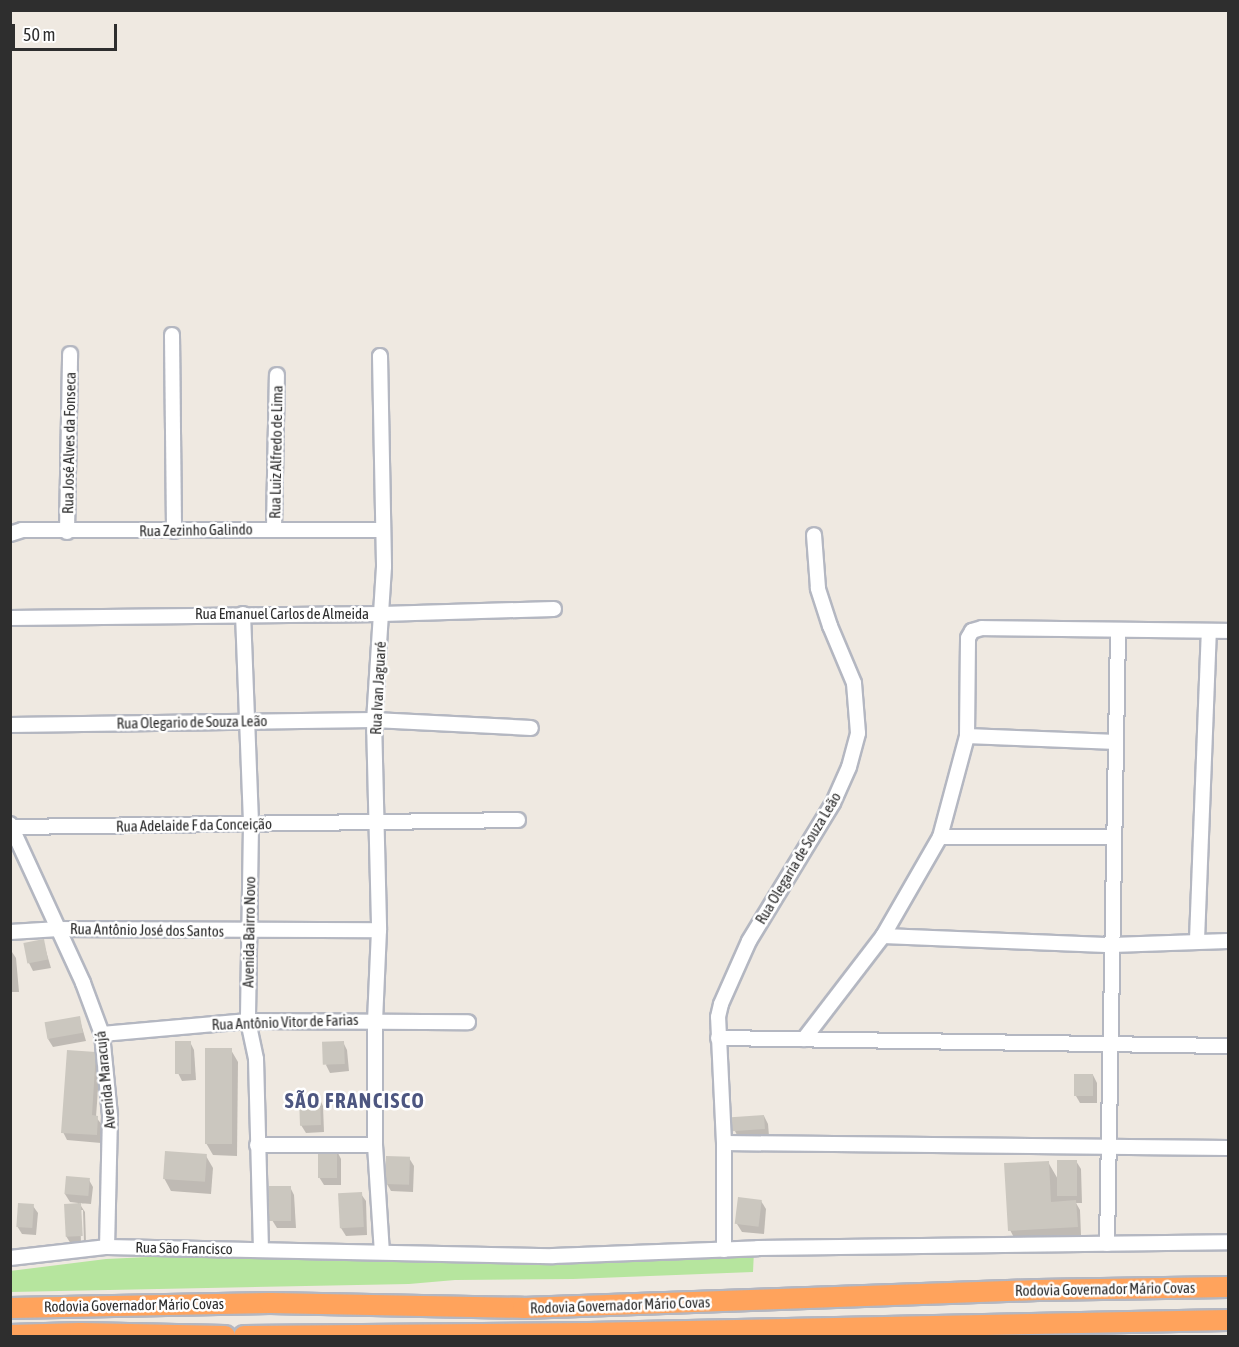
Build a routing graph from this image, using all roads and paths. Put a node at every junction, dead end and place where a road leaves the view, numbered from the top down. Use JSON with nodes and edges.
{"nodes":[{"id":1,"x":172,"y":335,"type":"dead end"},
{"id":2,"x":70,"y":354,"type":"dead end"},
{"id":3,"x":380,"y":356,"type":"dead end"},
{"id":4,"x":277,"y":375,"type":"dead end"},
{"id":5,"x":274,"y":528,"type":"junction"},
{"id":6,"x":383,"y":530,"type":"junction"},
{"id":7,"x":174,"y":531,"type":"junction"},
{"id":8,"x":67,"y":532,"type":"junction"},
{"id":9,"x":10,"y":534,"type":"edge"},
{"id":10,"x":814,"y":535,"type":"dead end"},
{"id":11,"x":554,"y":609,"type":"dead end"},
{"id":12,"x":243,"y":614,"type":"junction"},
{"id":13,"x":382,"y":614,"type":"junction"},
{"id":14,"x":10,"y":618,"type":"edge"},
{"id":15,"x":1118,"y":631,"type":"junction"},
{"id":16,"x":1209,"y":631,"type":"junction"},
{"id":17,"x":1228,"y":631,"type":"edge"},
{"id":18,"x":245,"y":720,"type":"junction"},
{"id":19,"x":374,"y":720,"type":"junction"},
{"id":20,"x":10,"y":725,"type":"edge"},
{"id":21,"x":531,"y":728,"type":"dead end"},
{"id":22,"x":967,"y":736,"type":"junction"},
{"id":23,"x":1116,"y":742,"type":"junction"},
{"id":24,"x":518,"y":820,"type":"dead end"},
{"id":25,"x":376,"y":821,"type":"junction"},
{"id":26,"x":12,"y":825,"type":"edge"},
{"id":27,"x":251,"y":825,"type":"junction"},
{"id":28,"x":940,"y":837,"type":"junction"},
{"id":29,"x":1114,"y":837,"type":"junction"},
{"id":30,"x":59,"y":929,"type":"junction"},
{"id":31,"x":379,"y":930,"type":"junction"},
{"id":32,"x":10,"y":932,"type":"edge"},
{"id":33,"x":250,"y":932,"type":"junction"},
{"id":34,"x":883,"y":936,"type":"junction"},
{"id":35,"x":1197,"y":940,"type":"junction"},
{"id":36,"x":1228,"y":941,"type":"edge"},
{"id":37,"x":1112,"y":945,"type":"junction"},
{"id":38,"x":375,"y":1020,"type":"junction"},
{"id":39,"x":248,"y":1021,"type":"junction"},
{"id":40,"x":468,"y":1022,"type":"dead end"},
{"id":41,"x":102,"y":1034,"type":"junction"},
{"id":42,"x":718,"y":1038,"type":"junction"},
{"id":43,"x":804,"y":1040,"type":"junction"},
{"id":44,"x":1111,"y":1044,"type":"junction"},
{"id":45,"x":1228,"y":1046,"type":"edge"},
{"id":46,"x":724,"y":1143,"type":"junction"},
{"id":47,"x":257,"y":1145,"type":"junction"},
{"id":48,"x":375,"y":1145,"type":"junction"},
{"id":49,"x":1109,"y":1147,"type":"junction"},
{"id":50,"x":1228,"y":1148,"type":"edge"},
{"id":51,"x":1228,"y":1242,"type":"edge"},
{"id":52,"x":1107,"y":1244,"type":"junction"},
{"id":53,"x":107,"y":1247,"type":"junction"},
{"id":54,"x":261,"y":1248,"type":"junction"},
{"id":55,"x":724,"y":1250,"type":"junction"},
{"id":56,"x":382,"y":1252,"type":"junction"},
{"id":57,"x":10,"y":1258,"type":"edge"},
{"id":58,"x":1228,"y":1287,"type":"edge"},
{"id":59,"x":10,"y":1308,"type":"edge"},
{"id":60,"x":1228,"y":1320,"type":"edge"},
{"id":61,"x":1098,"y":1329,"type":"edge"},
{"id":62,"x":10,"y":1335,"type":"edge"},
{"id":63,"x":225,"y":1336,"type":"edge"},
{"id":64,"x":244,"y":1336,"type":"edge"}],
"edges":[{"from":1,"to":7,"type":"street"},
{"from":2,"to":8,"type":"street","name":"Rua José Alves da Fonseca"},
{"from":3,"to":6,"type":"street","name":"Rua Ivan Jaguaré"},
{"from":4,"to":5,"type":"street","name":"Rua Luiz Alfredo de Lima"},
{"from":5,"to":6,"type":"street","name":"Rua Zezinho Galindo"},
{"from":5,"to":7,"type":"street","name":"Rua Zezinho Galindo"},
{"from":6,"to":13,"type":"street","name":"Rua Ivan Jaguaré"},
{"from":7,"to":8,"type":"street","name":"Rua Zezinho Galindo"},
{"from":8,"to":9,"type":"street","name":"Rua Zezinho Galindo"},
{"from":10,"to":42,"type":"street","name":"Rua Olegaria de Souza Leão"},
{"from":11,"to":13,"type":"street","name":"Rua Emanuel Carlos de Almeida"},
{"from":12,"to":13,"type":"street","name":"Rua Emanuel Carlos de Almeida"},
{"from":12,"to":14,"type":"street","name":"Rua Emanuel Carlos de Almeida"},
{"from":12,"to":18,"type":"street","name":"Avenida Bairro Novo"},
{"from":13,"to":19,"type":"street","name":"Rua Ivan Jaguaré"},
{"from":15,"to":16,"type":"street"},
{"from":15,"to":22,"type":"street"},
{"from":15,"to":23,"type":"street"},
{"from":16,"to":17,"type":"street"},
{"from":16,"to":35,"type":"street"},
{"from":18,"to":19,"type":"street","name":"Rua Olegario de Souza Leão"},
{"from":18,"to":20,"type":"street","name":"Rua Olegario de Souza Leão"},
{"from":18,"to":27,"type":"street","name":"Avenida Bairro Novo"},
{"from":19,"to":21,"type":"street","name":"Rua Olegario de Souza Leão"},
{"from":19,"to":25,"type":"street","name":"Rua Ivan Jaguaré"},
{"from":22,"to":23,"type":"street"},
{"from":22,"to":28,"type":"street"},
{"from":23,"to":29,"type":"street"},
{"from":24,"to":25,"type":"street","name":"Rua Adelaide F da Conceição"},
{"from":25,"to":27,"type":"street","name":"Rua Adelaide F da Conceição"},
{"from":25,"to":31,"type":"street","name":"Rua Ivan Jaguaré"},
{"from":26,"to":27,"type":"street","name":"Rua Adelaide F da Conceição"},
{"from":26,"to":30,"type":"street","name":"Avenida Maracujá"},
{"from":27,"to":33,"type":"street","name":"Avenida Bairro Novo"},
{"from":28,"to":29,"type":"street"},
{"from":28,"to":34,"type":"street"},
{"from":29,"to":37,"type":"street"},
{"from":30,"to":32,"type":"street","name":"Rua Antônio José dos Santos"},
{"from":30,"to":33,"type":"street","name":"Rua Antônio José dos Santos"},
{"from":30,"to":41,"type":"street","name":"Avenida Maracujá"},
{"from":31,"to":33,"type":"street","name":"Rua Antônio José dos Santos"},
{"from":31,"to":38,"type":"street","name":"Rua Ivan Jaguaré"},
{"from":33,"to":39,"type":"street","name":"Avenida Bairro Novo"},
{"from":34,"to":37,"type":"street"},
{"from":34,"to":43,"type":"street"},
{"from":35,"to":36,"type":"street"},
{"from":35,"to":37,"type":"street"},
{"from":37,"to":44,"type":"street"},
{"from":38,"to":39,"type":"street","name":"Rua Antônio Vitor de Farias"},
{"from":38,"to":40,"type":"street","name":"Rua Antônio Vitor de Farias"},
{"from":38,"to":48,"type":"street","name":"Rua Ivan Jaguaré"},
{"from":39,"to":41,"type":"street","name":"Rua Antônio Vitor de Farias"},
{"from":39,"to":47,"type":"street","name":"Avenida Bairro Novo"},
{"from":41,"to":53,"type":"street","name":"Avenida Maracujá"},
{"from":42,"to":43,"type":"street"},
{"from":42,"to":46,"type":"street","name":"Rua Olegaria de Souza Leão"},
{"from":43,"to":44,"type":"street"},
{"from":44,"to":45,"type":"street"},
{"from":44,"to":49,"type":"street"},
{"from":46,"to":49,"type":"street"},
{"from":46,"to":55,"type":"street","name":"Rua Olegaria de Souza Leão"},
{"from":47,"to":48,"type":"street"},
{"from":47,"to":54,"type":"street","name":"Avenida Bairro Novo"},
{"from":48,"to":56,"type":"street","name":"Rua Ivan Jaguaré"},
{"from":49,"to":50,"type":"street"},
{"from":49,"to":52,"type":"street"},
{"from":51,"to":52,"type":"street","name":"Rua São Francisco"},
{"from":52,"to":55,"type":"street","name":"Rua São Francisco"},
{"from":53,"to":54,"type":"street","name":"Rua São Francisco"},
{"from":53,"to":57,"type":"street","name":"Rua São Francisco"},
{"from":54,"to":56,"type":"street","name":"Rua São Francisco"},
{"from":55,"to":56,"type":"street","name":"Rua São Francisco"},
{"from":58,"to":59,"type":"highway","name":"Rodovia Governador Mário Covas"},
{"from":60,"to":61,"type":"highway","name":"Rodovia Governador Mário Covas"},
{"from":61,"to":64,"type":"highway","name":"Rodovia Governador Mário Covas"},
{"from":62,"to":63,"type":"highway","name":"Rodovia Governador Mário Covas"}]}
